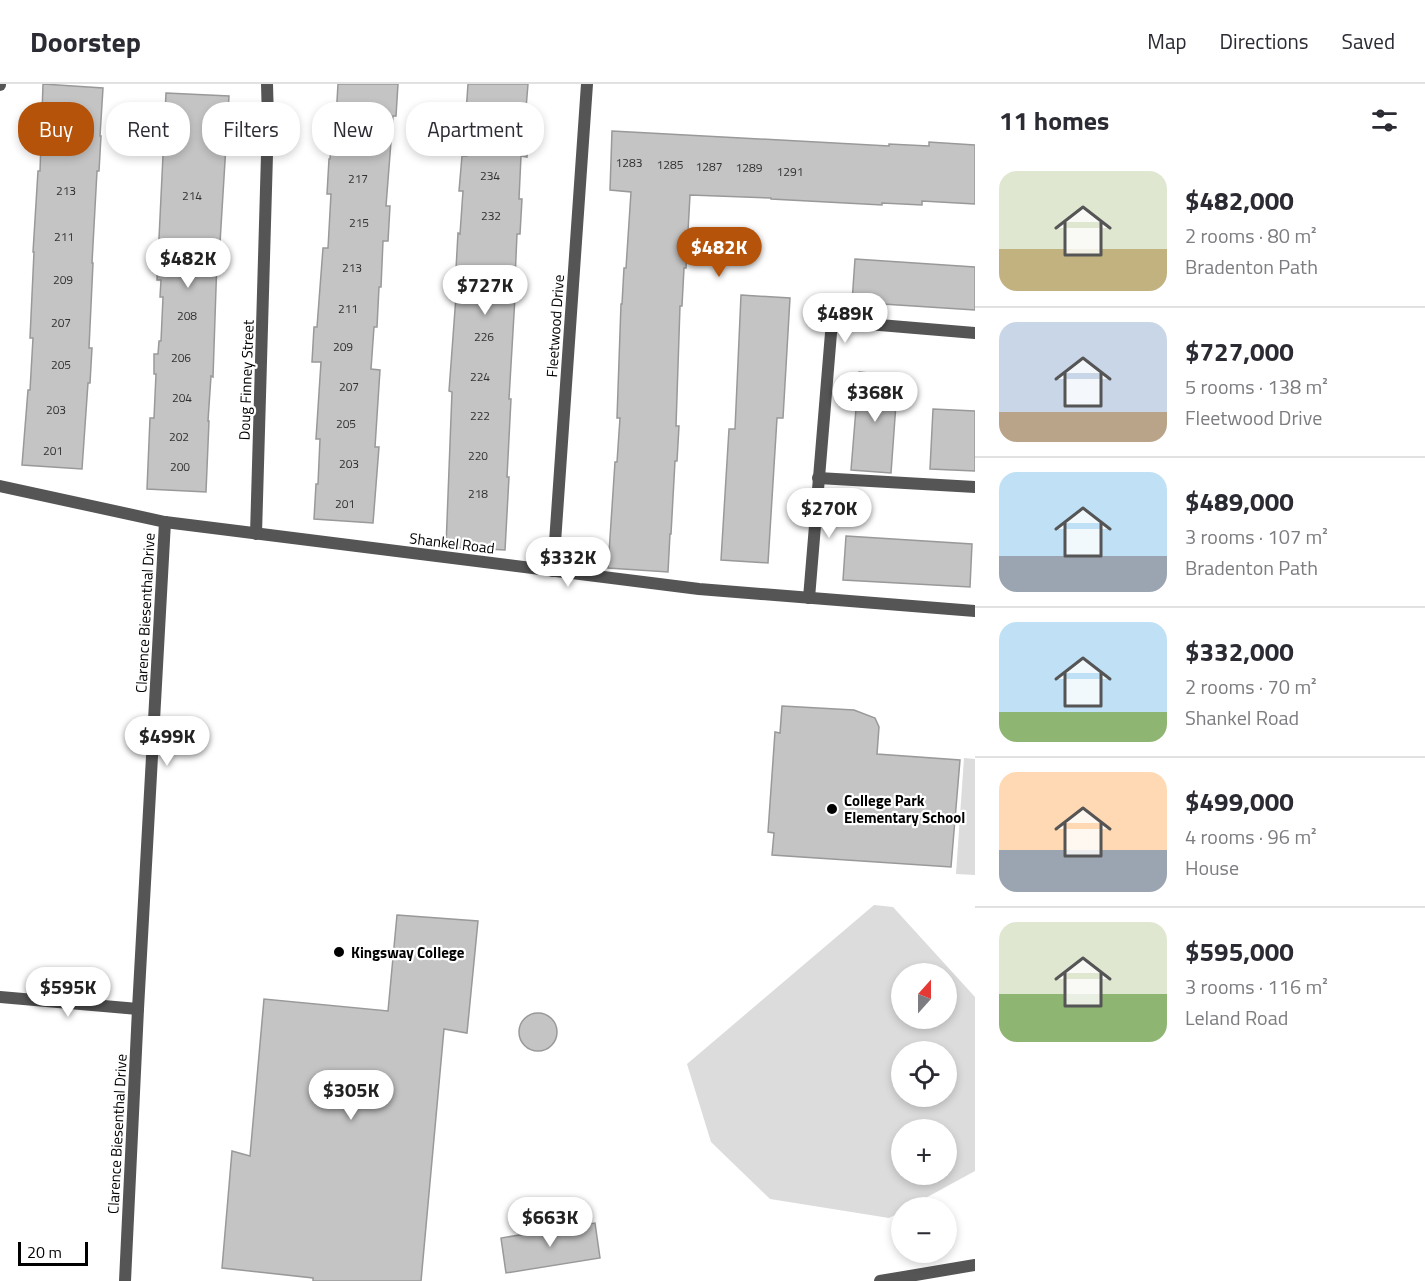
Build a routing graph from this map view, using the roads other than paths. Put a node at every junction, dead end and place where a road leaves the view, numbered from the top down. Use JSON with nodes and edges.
{"nodes":[{"id":1,"x":267,"y":84,"type":"edge"},
{"id":2,"x":587,"y":84,"type":"edge"},
{"id":3,"x":975,"y":333,"type":"edge"},
{"id":4,"x":818,"y":478,"type":"junction"},
{"id":5,"x":0,"y":486,"type":"edge"},
{"id":6,"x":975,"y":487,"type":"edge"},
{"id":7,"x":165,"y":522,"type":"junction"},
{"id":8,"x":256,"y":534,"type":"junction"},
{"id":9,"x":553,"y":571,"type":"junction"},
{"id":10,"x":809,"y":598,"type":"junction"},
{"id":11,"x":975,"y":611,"type":"edge"},
{"id":12,"x":0,"y":997,"type":"edge"},
{"id":13,"x":138,"y":1010,"type":"junction"},
{"id":14,"x":975,"y":1265,"type":"edge"},
{"id":15,"x":125,"y":1281,"type":"edge"},
{"id":16,"x":880,"y":1281,"type":"edge"}],
"edges":[{"from":1,"to":8,"type":"street","name":"Doug Finney Street"},
{"from":2,"to":9,"type":"street","name":"Fleetwood Drive"},
{"from":3,"to":4,"type":"street"},
{"from":4,"to":6,"type":"street"},
{"from":4,"to":10,"type":"street"},
{"from":5,"to":7,"type":"street","name":"Shankel Road"},
{"from":7,"to":8,"type":"street","name":"Shankel Road"},
{"from":7,"to":13,"type":"street","name":"Clarence Biesenthal Drive"},
{"from":8,"to":9,"type":"street","name":"Shankel Road"},
{"from":9,"to":10,"type":"street","name":"Shankel Road"},
{"from":10,"to":11,"type":"street","name":"Shankel Road"},
{"from":12,"to":13,"type":"street"},
{"from":13,"to":15,"type":"street","name":"Clarence Biesenthal Drive"},
{"from":14,"to":16,"type":"street"}]}
